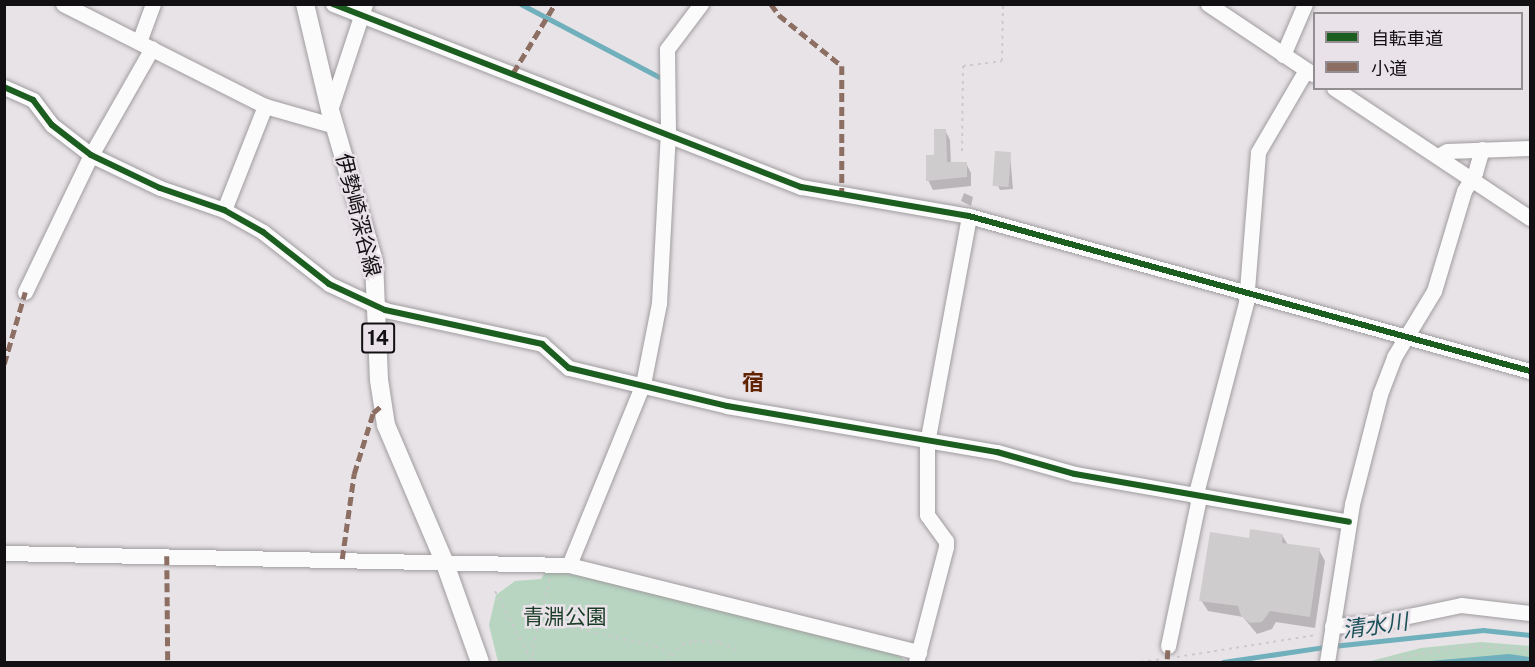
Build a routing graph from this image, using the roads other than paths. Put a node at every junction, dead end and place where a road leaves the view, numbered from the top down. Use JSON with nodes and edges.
{"nodes":[{"id":1,"x":63,"y":4,"type":"edge"},
{"id":2,"x":153,"y":4,"type":"edge"},
{"id":3,"x":305,"y":4,"type":"edge"},
{"id":4,"x":333,"y":4,"type":"edge"},
{"id":5,"x":702,"y":4,"type":"edge"},
{"id":6,"x":1208,"y":4,"type":"edge"},
{"id":7,"x":1305,"y":4,"type":"edge"},
{"id":8,"x":362,"y":10,"type":"edge"},
{"id":9,"x":146,"y":45,"type":"junction"},
{"id":10,"x":1283,"y":55,"type":"junction"},
{"id":11,"x":1310,"y":73,"type":"edge"},
{"id":12,"x":4,"y":87,"type":"edge"},
{"id":13,"x":1337,"y":90,"type":"edge"},
{"id":14,"x":265,"y":106,"type":"junction"},
{"id":15,"x":332,"y":118,"type":"junction"},
{"id":16,"x":668,"y":132,"type":"junction"},
{"id":17,"x":1530,"y":148,"type":"edge"},
{"id":18,"x":1482,"y":149,"type":"junction"},
{"id":19,"x":91,"y":155,"type":"junction"},
{"id":20,"x":1438,"y":156,"type":"junction"},
{"id":21,"x":1470,"y":178,"type":"junction"},
{"id":22,"x":224,"y":210,"type":"junction"},
{"id":23,"x":969,"y":216,"type":"junction"},
{"id":24,"x":1530,"y":218,"type":"edge"},
{"id":25,"x":1246,"y":290,"type":"junction"},
{"id":26,"x":25,"y":292,"type":"dead end"},
{"id":27,"x":377,"y":306,"type":"junction"},
{"id":28,"x":1409,"y":336,"type":"junction"},
{"id":29,"x":1530,"y":371,"type":"edge"},
{"id":30,"x":644,"y":384,"type":"junction"},
{"id":31,"x":927,"y":443,"type":"junction"},
{"id":32,"x":1197,"y":497,"type":"junction"},
{"id":33,"x":1349,"y":522,"type":"junction"},
{"id":34,"x":4,"y":553,"type":"edge"},
{"id":35,"x":444,"y":561,"type":"junction"},
{"id":36,"x":569,"y":565,"type":"junction"},
{"id":37,"x":1530,"y":613,"type":"edge"},
{"id":38,"x":1328,"y":632,"type":"junction"},
{"id":39,"x":1168,"y":646,"type":"dead end"},
{"id":40,"x":917,"y":657,"type":"edge"},
{"id":41,"x":480,"y":663,"type":"edge"},
{"id":42,"x":1327,"y":663,"type":"edge"}],
"edges":[{"from":1,"to":9,"type":"street"},
{"from":2,"to":9,"type":"street"},
{"from":3,"to":15,"type":"main road","name":"伊勢崎深谷線","number":"14"},
{"from":4,"to":8,"type":"street"},
{"from":5,"to":16,"type":"street"},
{"from":6,"to":10,"type":"street"},
{"from":7,"to":10,"type":"street"},
{"from":8,"to":15,"type":"street"},
{"from":8,"to":16,"type":"street"},
{"from":9,"to":14,"type":"street"},
{"from":9,"to":19,"type":"street"},
{"from":10,"to":11,"type":"street"},
{"from":11,"to":25,"type":"street"},
{"from":12,"to":19,"type":"street"},
{"from":13,"to":20,"type":"street"},
{"from":14,"to":15,"type":"street"},
{"from":14,"to":22,"type":"street"},
{"from":15,"to":27,"type":"main road","name":"伊勢崎深谷線","number":"14"},
{"from":16,"to":23,"type":"street"},
{"from":16,"to":30,"type":"street"},
{"from":17,"to":18,"type":"street"},
{"from":18,"to":20,"type":"street"},
{"from":18,"to":21,"type":"street"},
{"from":19,"to":22,"type":"street"},
{"from":19,"to":26,"type":"street"},
{"from":20,"to":21,"type":"street"},
{"from":21,"to":24,"type":"street"},
{"from":21,"to":28,"type":"street"},
{"from":22,"to":27,"type":"street"},
{"from":23,"to":25,"type":"street"},
{"from":23,"to":31,"type":"street"},
{"from":25,"to":28,"type":"street"},
{"from":25,"to":32,"type":"street"},
{"from":27,"to":30,"type":"street"},
{"from":27,"to":35,"type":"main road","name":"伊勢崎深谷線","number":"14"},
{"from":28,"to":29,"type":"street"},
{"from":28,"to":33,"type":"street"},
{"from":30,"to":31,"type":"street"},
{"from":30,"to":36,"type":"street"},
{"from":31,"to":32,"type":"street"},
{"from":31,"to":40,"type":"street"},
{"from":32,"to":33,"type":"street"},
{"from":32,"to":39,"type":"street"},
{"from":33,"to":38,"type":"street"},
{"from":34,"to":35,"type":"street"},
{"from":35,"to":36,"type":"street"},
{"from":35,"to":41,"type":"main road","name":"伊勢崎深谷線","number":"14"},
{"from":36,"to":40,"type":"street"},
{"from":37,"to":38,"type":"street"},
{"from":38,"to":42,"type":"street"}]}
